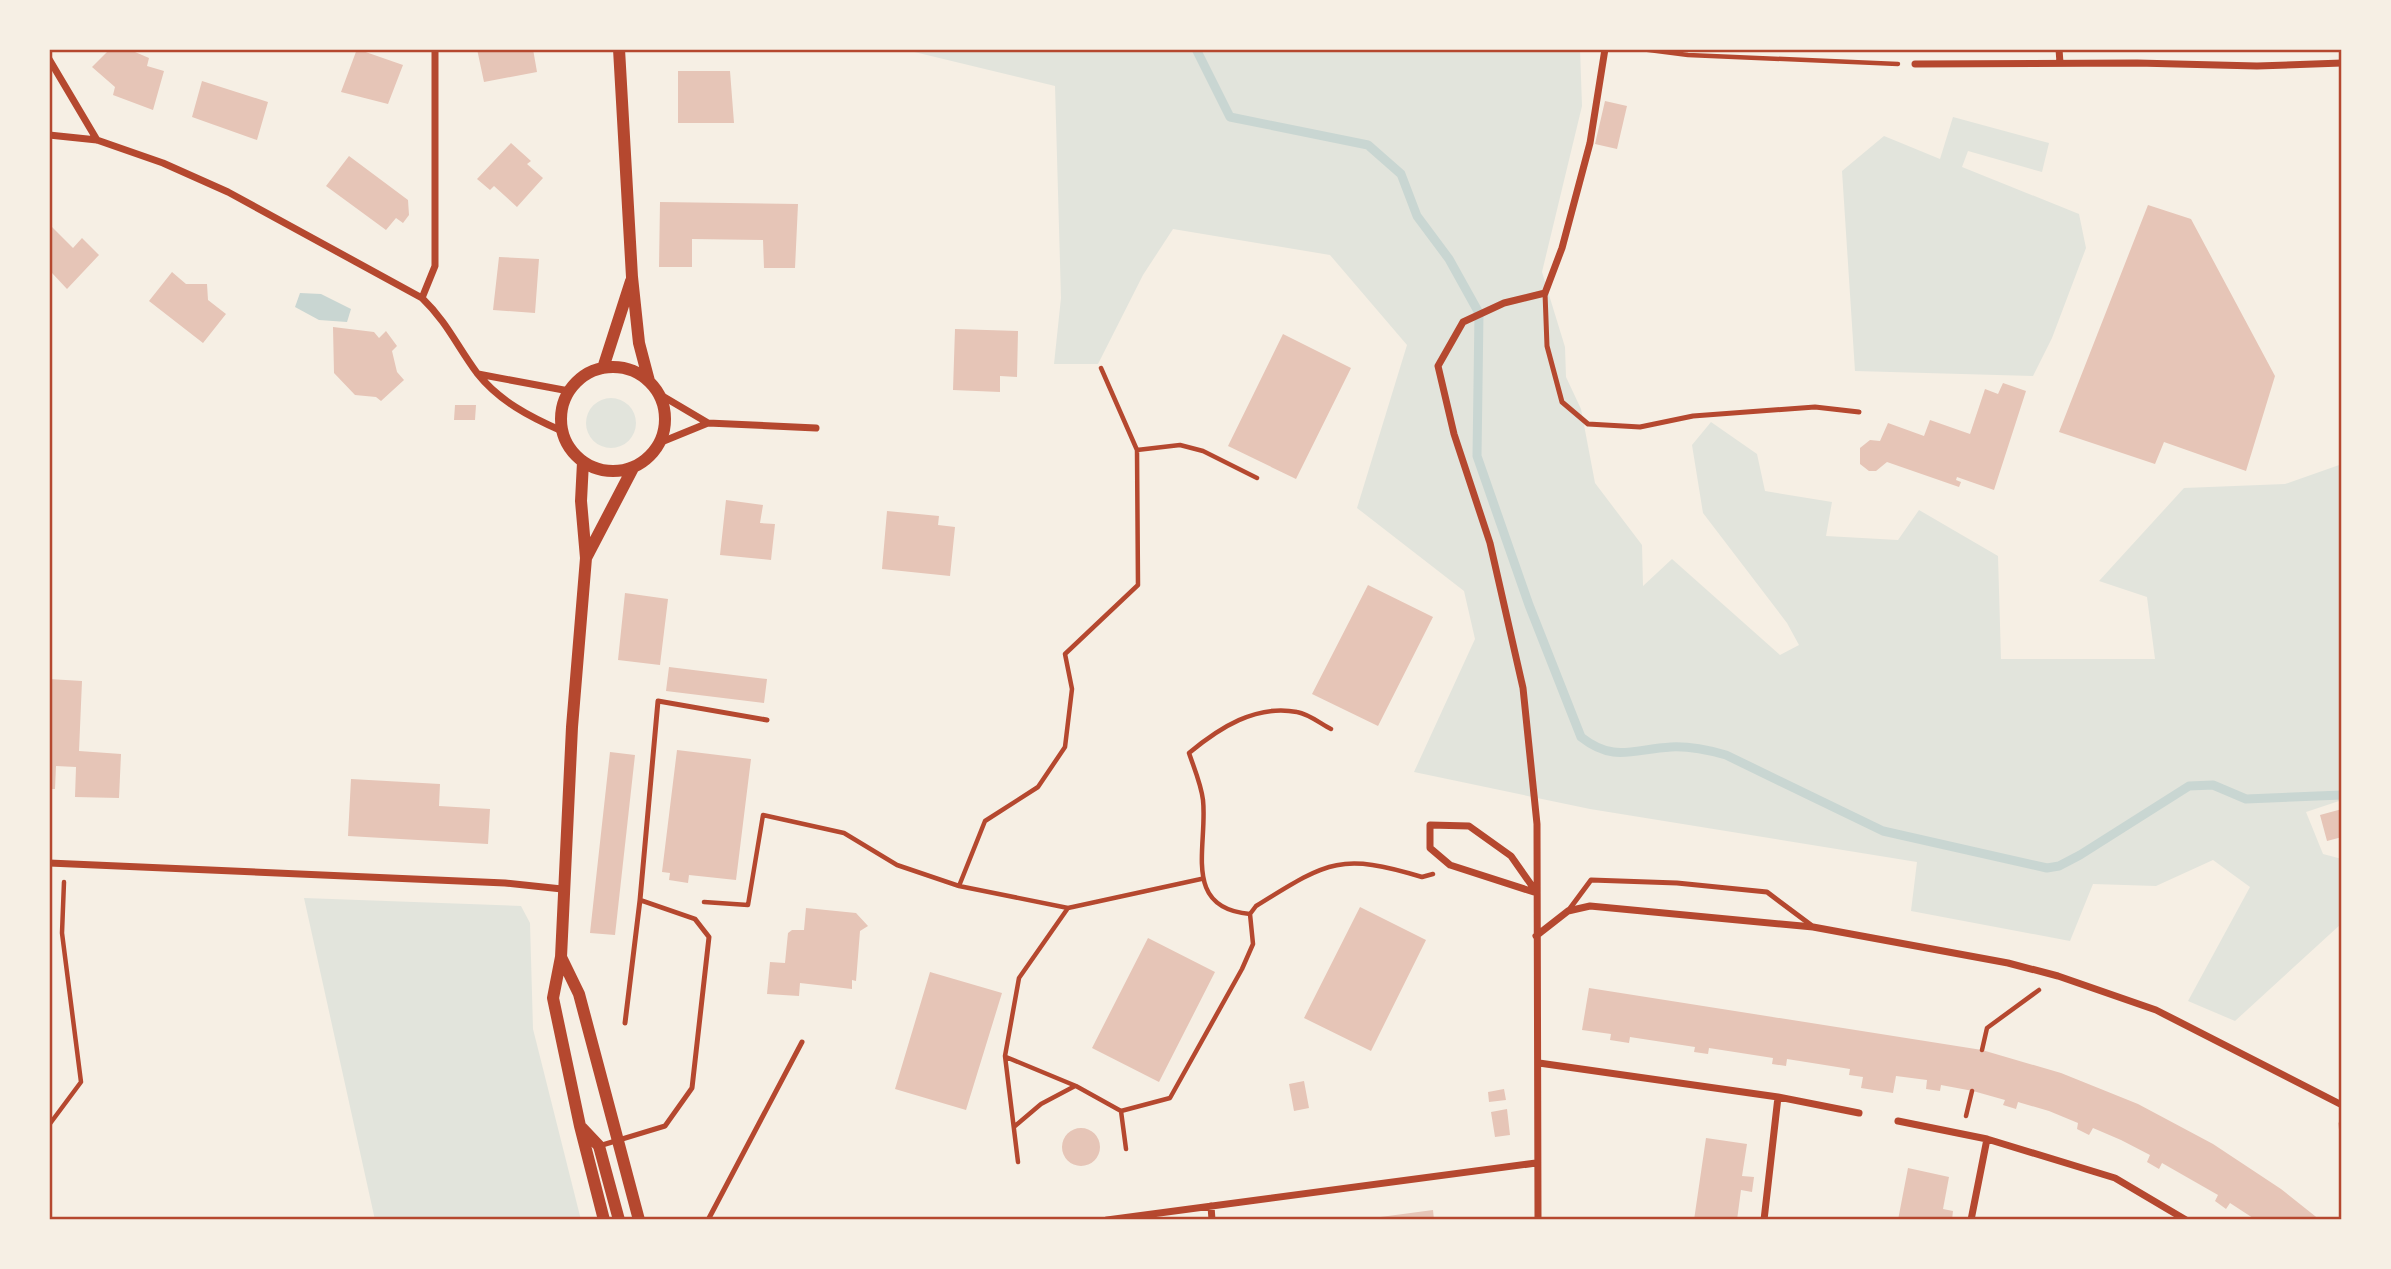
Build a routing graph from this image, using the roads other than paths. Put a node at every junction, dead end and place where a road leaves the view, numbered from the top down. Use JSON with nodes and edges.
{"nodes":[{"id":1,"x":435,"y":49,"type":"edge"},
{"id":2,"x":618,"y":49,"type":"edge"},
{"id":3,"x":1605,"y":49,"type":"edge"},
{"id":4,"x":2059,"y":49,"type":"edge"},
{"id":5,"x":49,"y":59,"type":"edge"},
{"id":6,"x":2060,"y":63,"type":"junction"},
{"id":7,"x":2342,"y":63,"type":"edge"},
{"id":8,"x":1915,"y":64,"type":"road end"},
{"id":9,"x":49,"y":135,"type":"edge"},
{"id":10,"x":97,"y":140,"type":"junction"},
{"id":11,"x":632,"y":277,"type":"junction"},
{"id":12,"x":1545,"y":293,"type":"junction"},
{"id":13,"x":422,"y":298,"type":"junction"},
{"id":14,"x":603,"y":368,"type":"junction"},
{"id":15,"x":478,"y":374,"type":"junction"},
{"id":16,"x":649,"y":381,"type":"junction"},
{"id":17,"x":569,"y":391,"type":"junction"},
{"id":18,"x":659,"y":394,"type":"junction"},
{"id":19,"x":1859,"y":412,"type":"dead end"},
{"id":20,"x":708,"y":423,"type":"junction"},
{"id":21,"x":816,"y":428,"type":"dead end"},
{"id":22,"x":562,"y":430,"type":"junction"},
{"id":23,"x":659,"y":443,"type":"junction"},
{"id":24,"x":583,"y":463,"type":"junction"},
{"id":25,"x":633,"y":468,"type":"junction"},
{"id":26,"x":586,"y":558,"type":"junction"},
{"id":27,"x":767,"y":720,"type":"dead end"},
{"id":28,"x":49,"y":863,"type":"edge"},
{"id":29,"x":562,"y":889,"type":"junction"},
{"id":30,"x":1537,"y":892,"type":"junction"},
{"id":31,"x":640,"y":901,"type":"junction"},
{"id":32,"x":1568,"y":911,"type":"junction"},
{"id":33,"x":1813,"y":927,"type":"junction"},
{"id":34,"x":1536,"y":936,"type":"junction"},
{"id":35,"x":561,"y":957,"type":"junction"},
{"id":36,"x":625,"y":1023,"type":"dead end"},
{"id":37,"x":802,"y":1042,"type":"dead end"},
{"id":38,"x":1539,"y":1063,"type":"junction"},
{"id":39,"x":1778,"y":1097,"type":"junction"},
{"id":40,"x":2341,"y":1105,"type":"edge"},
{"id":41,"x":1859,"y":1113,"type":"dead end"},
{"id":42,"x":1898,"y":1121,"type":"dead end"},
{"id":43,"x":580,"y":1126,"type":"junction"},
{"id":44,"x":1987,"y":1139,"type":"junction"},
{"id":45,"x":619,"y":1141,"type":"junction"},
{"id":46,"x":599,"y":1146,"type":"junction"},
{"id":47,"x":1536,"y":1163,"type":"junction"},
{"id":48,"x":1211,"y":1206,"type":"junction"},
{"id":49,"x":604,"y":1220,"type":"edge"},
{"id":50,"x":619,"y":1220,"type":"edge"},
{"id":51,"x":639,"y":1220,"type":"edge"},
{"id":52,"x":708,"y":1220,"type":"edge"},
{"id":53,"x":1107,"y":1220,"type":"edge"},
{"id":54,"x":1212,"y":1220,"type":"edge"},
{"id":55,"x":1538,"y":1220,"type":"edge"},
{"id":56,"x":1764,"y":1220,"type":"edge"},
{"id":57,"x":1970,"y":1220,"type":"edge"},
{"id":58,"x":2186,"y":1220,"type":"edge"}],
"edges":[{"from":1,"to":13,"type":"street"},
{"from":2,"to":11,"type":"street"},
{"from":3,"to":12,"type":"street"},
{"from":4,"to":6,"type":"street"},
{"from":5,"to":10,"type":"street"},
{"from":6,"to":7,"type":"street"},
{"from":6,"to":8,"type":"street"},
{"from":9,"to":10,"type":"street"},
{"from":10,"to":13,"type":"street"},
{"from":11,"to":14,"type":"street"},
{"from":11,"to":16,"type":"street"},
{"from":12,"to":19,"type":"lane"},
{"from":12,"to":30,"type":"street"},
{"from":13,"to":15,"type":"street"},
{"from":14,"to":16,"type":"street"},
{"from":14,"to":17,"type":"street"},
{"from":15,"to":17,"type":"street"},
{"from":15,"to":22,"type":"street"},
{"from":16,"to":18,"type":"street"},
{"from":17,"to":22,"type":"street"},
{"from":18,"to":20,"type":"street"},
{"from":18,"to":23,"type":"street"},
{"from":20,"to":21,"type":"street"},
{"from":20,"to":23,"type":"street"},
{"from":22,"to":24,"type":"street"},
{"from":23,"to":25,"type":"street"},
{"from":24,"to":25,"type":"street"},
{"from":24,"to":26,"type":"street"},
{"from":25,"to":26,"type":"street"},
{"from":26,"to":29,"type":"street"},
{"from":27,"to":31,"type":"lane"},
{"from":28,"to":29,"type":"street"},
{"from":29,"to":35,"type":"street"},
{"from":30,"to":30,"type":"street"},
{"from":30,"to":34,"type":"street"},
{"from":31,"to":36,"type":"lane"},
{"from":31,"to":45,"type":"lane"},
{"from":32,"to":33,"type":"street"},
{"from":32,"to":33,"type":"lane"},
{"from":32,"to":34,"type":"street"},
{"from":33,"to":40,"type":"street"},
{"from":34,"to":38,"type":"street"},
{"from":35,"to":43,"type":"street"},
{"from":35,"to":45,"type":"street"},
{"from":37,"to":52,"type":"lane"},
{"from":38,"to":39,"type":"street"},
{"from":38,"to":47,"type":"street"},
{"from":39,"to":41,"type":"street"},
{"from":39,"to":56,"type":"street"},
{"from":42,"to":44,"type":"street"},
{"from":43,"to":46,"type":"street"},
{"from":43,"to":49,"type":"street"},
{"from":44,"to":57,"type":"street"},
{"from":44,"to":58,"type":"street"},
{"from":45,"to":46,"type":"lane"},
{"from":45,"to":51,"type":"street"},
{"from":46,"to":50,"type":"street"},
{"from":47,"to":48,"type":"street"},
{"from":47,"to":55,"type":"street"},
{"from":48,"to":53,"type":"street"},
{"from":48,"to":54,"type":"street"}]}
